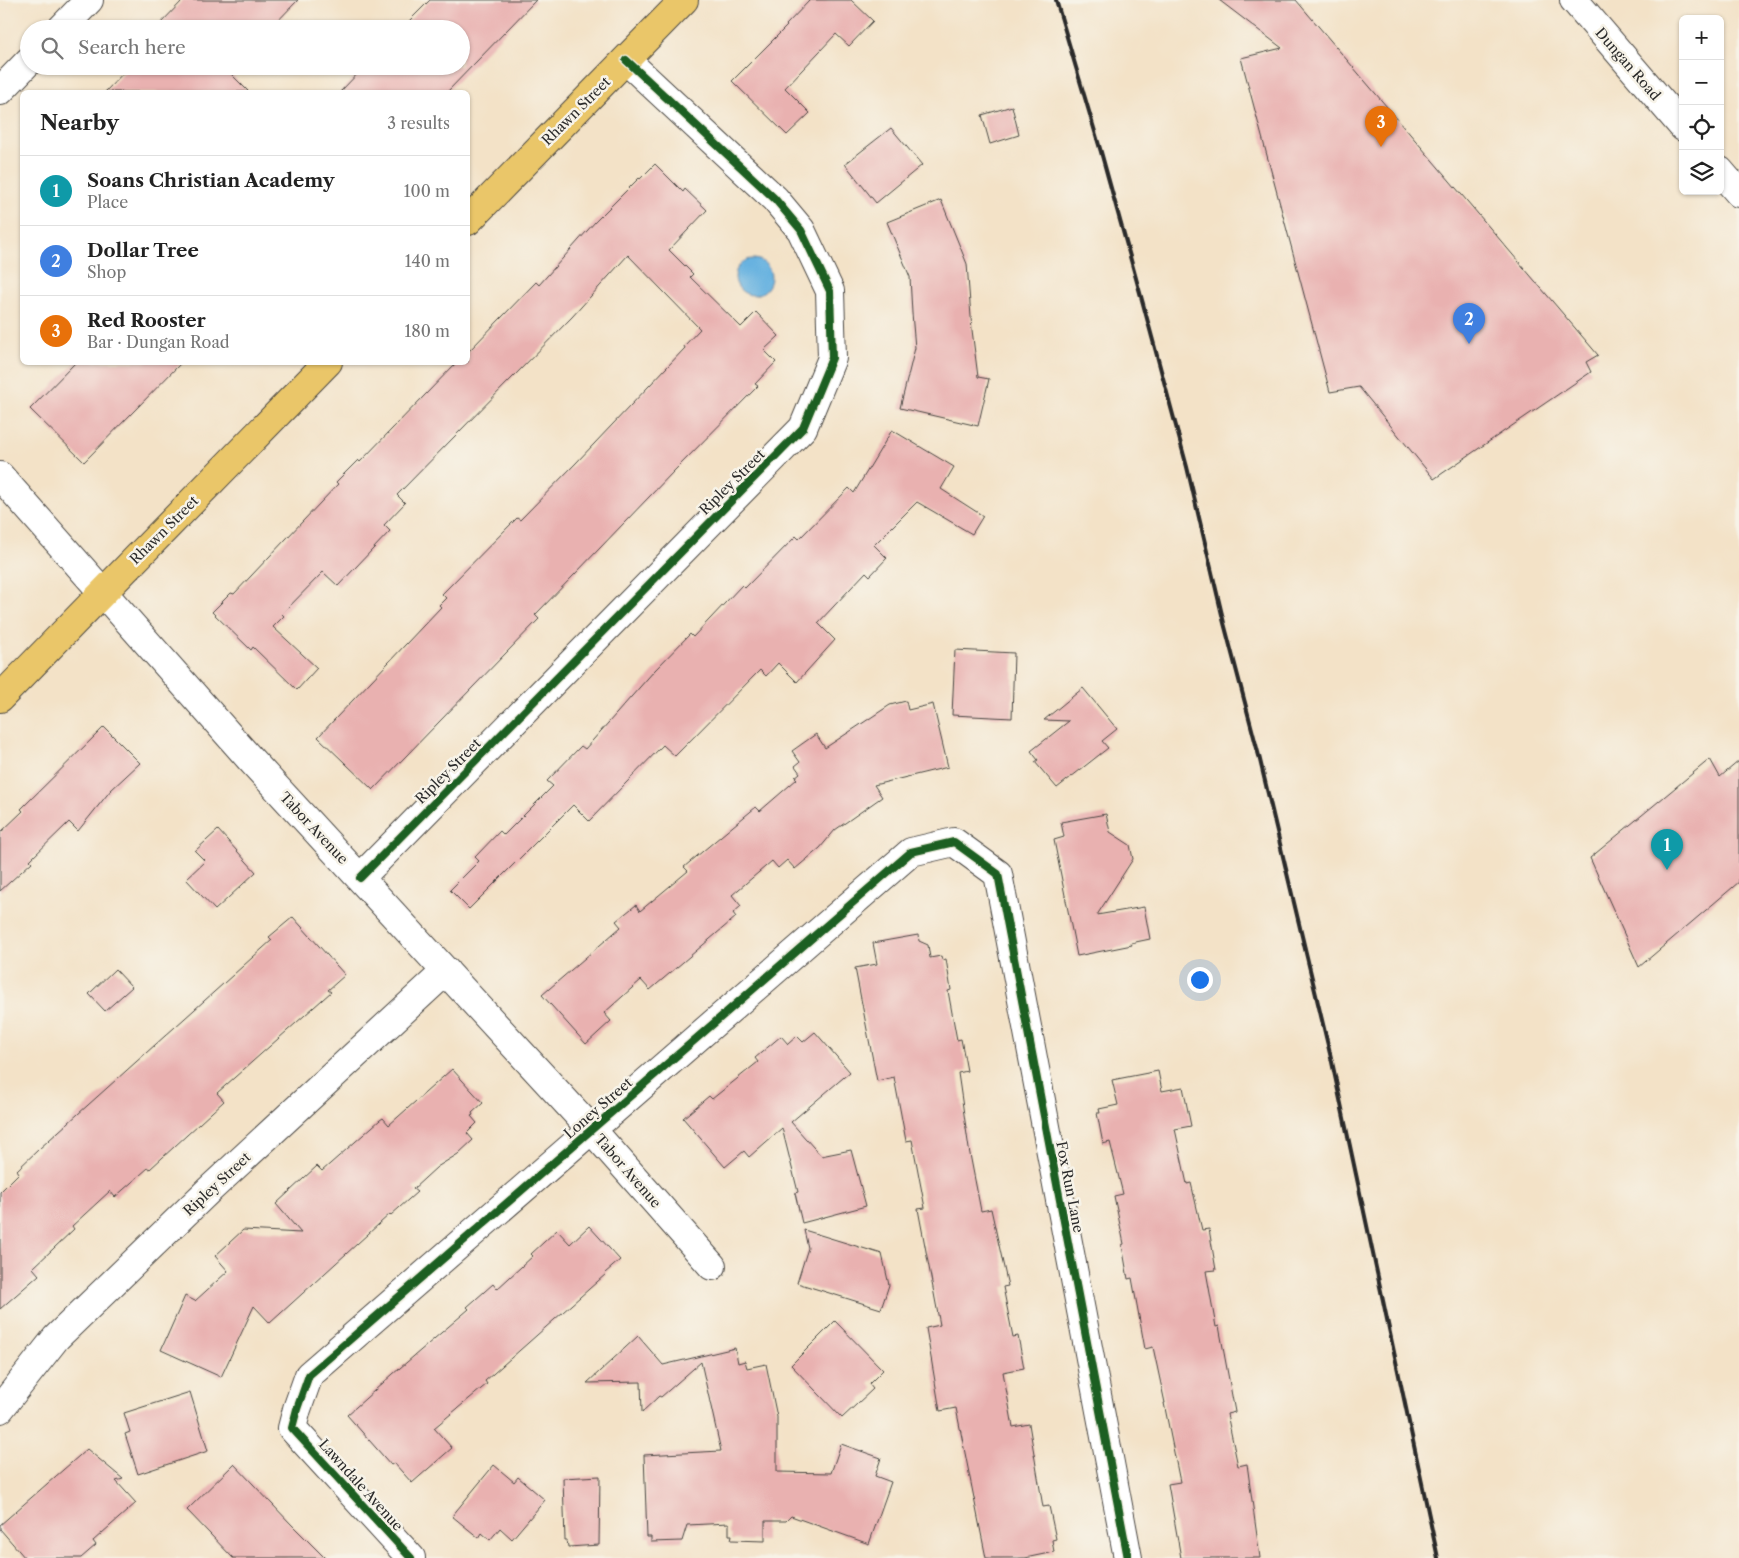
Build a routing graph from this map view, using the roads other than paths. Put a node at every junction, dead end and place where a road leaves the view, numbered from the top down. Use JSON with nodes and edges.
{"nodes":[{"id":1,"x":89,"y":0,"type":"edge"},
{"id":2,"x":684,"y":0,"type":"edge"},
{"id":3,"x":1574,"y":0,"type":"edge"},
{"id":4,"x":70,"y":20,"type":"edge"},
{"id":5,"x":626,"y":60,"type":"junction"},
{"id":6,"x":20,"y":70,"type":"edge"},
{"id":7,"x":0,"y":91,"type":"edge"},
{"id":8,"x":1679,"y":122,"type":"edge"},
{"id":9,"x":1724,"y":176,"type":"edge"},
{"id":10,"x":1739,"y":193,"type":"edge"},
{"id":11,"x":470,"y":219,"type":"edge"},
{"id":12,"x":325,"y":365,"type":"edge"},
{"id":13,"x":0,"y":476,"type":"edge"},
{"id":14,"x":103,"y":592,"type":"junction"},
{"id":15,"x":0,"y":698,"type":"edge"},
{"id":16,"x":954,"y":842,"type":"joint"},
{"id":17,"x":360,"y":878,"type":"junction"},
{"id":18,"x":446,"y":971,"type":"junction"},
{"id":19,"x":592,"y":1130,"type":"junction"},
{"id":20,"x":712,"y":1266,"type":"dead end"},
{"id":21,"x":0,"y":1409,"type":"edge"},
{"id":22,"x":292,"y":1428,"type":"joint"},
{"id":23,"x":411,"y":1558,"type":"edge"},
{"id":24,"x":1128,"y":1558,"type":"edge"}],
"edges":[{"from":1,"to":4,"type":"street"},
{"from":2,"to":5,"type":"main road","name":"Rhawn Street"},
{"from":3,"to":8,"type":"street","name":"Dungan Road"},
{"from":5,"to":11,"type":"main road","name":"Rhawn Street"},
{"from":5,"to":17,"type":"street","name":"Ripley Street"},
{"from":6,"to":7,"type":"street"},
{"from":9,"to":10,"type":"street"},
{"from":12,"to":14,"type":"main road","name":"Rhawn Street"},
{"from":13,"to":14,"type":"street","name":"Tabor Avenue"},
{"from":14,"to":15,"type":"main road","name":"Rhawn Street"},
{"from":14,"to":17,"type":"street","name":"Tabor Avenue"},
{"from":16,"to":19,"type":"street","name":"Loney Street"},
{"from":16,"to":24,"type":"street","name":"Fox Run Lane"},
{"from":17,"to":18,"type":"street","name":"Tabor Avenue"},
{"from":18,"to":19,"type":"street","name":"Tabor Avenue"},
{"from":18,"to":21,"type":"street","name":"Ripley Street"},
{"from":19,"to":20,"type":"street","name":"Tabor Avenue"},
{"from":19,"to":22,"type":"street","name":"Loney Street"},
{"from":22,"to":23,"type":"street","name":"Lawndale Avenue"}]}
